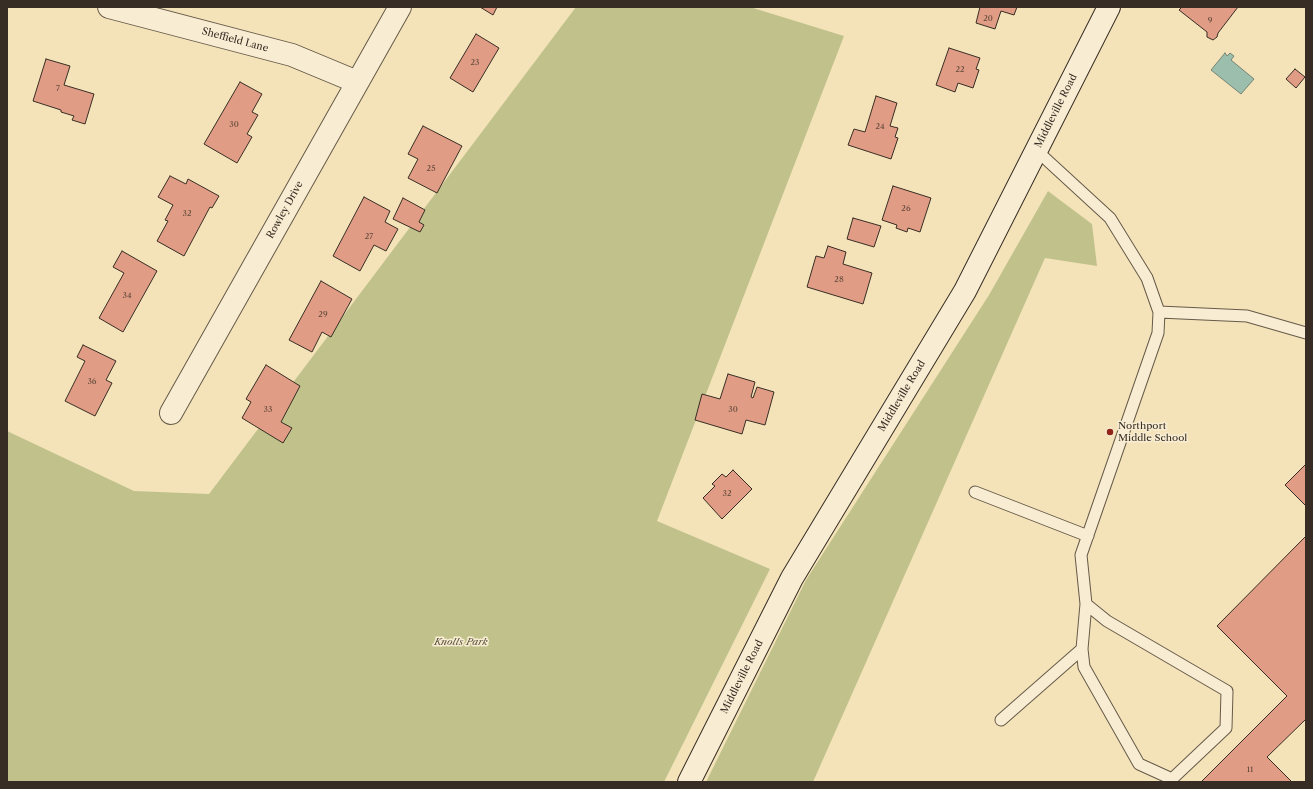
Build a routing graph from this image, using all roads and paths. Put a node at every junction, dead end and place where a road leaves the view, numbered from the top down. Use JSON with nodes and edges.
{"nodes":[{"id":1,"x":109,"y":7,"type":"edge"},
{"id":2,"x":400,"y":7,"type":"edge"},
{"id":3,"x":1109,"y":7,"type":"edge"},
{"id":4,"x":357,"y":82,"type":"junction"},
{"id":5,"x":1036,"y":150,"type":"junction"},
{"id":6,"x":1159,"y":312,"type":"junction"},
{"id":7,"x":1306,"y":333,"type":"edge"},
{"id":8,"x":171,"y":413,"type":"dead end"},
{"id":9,"x":975,"y":492,"type":"dead end"},
{"id":10,"x":1088,"y":536,"type":"junction"},
{"id":11,"x":1086,"y":604,"type":"junction"},
{"id":12,"x":1082,"y":649,"type":"junction"},
{"id":13,"x":1001,"y":720,"type":"dead end"},
{"id":14,"x":689,"y":782,"type":"edge"}],
"edges":[{"from":1,"to":4,"type":"street","name":"Sheffield Lane"},
{"from":2,"to":4,"type":"street","name":"Rowley Drive"},
{"from":3,"to":5,"type":"street","name":"Middleville Road"},
{"from":4,"to":8,"type":"street","name":"Rowley Drive"},
{"from":5,"to":6,"type":"lane"},
{"from":5,"to":14,"type":"street","name":"Middleville Road"},
{"from":6,"to":7,"type":"lane"},
{"from":6,"to":10,"type":"lane"},
{"from":9,"to":10,"type":"lane"},
{"from":10,"to":11,"type":"lane"},
{"from":11,"to":12,"type":"lane"},
{"from":11,"to":12,"type":"lane"},
{"from":12,"to":13,"type":"lane"}]}
